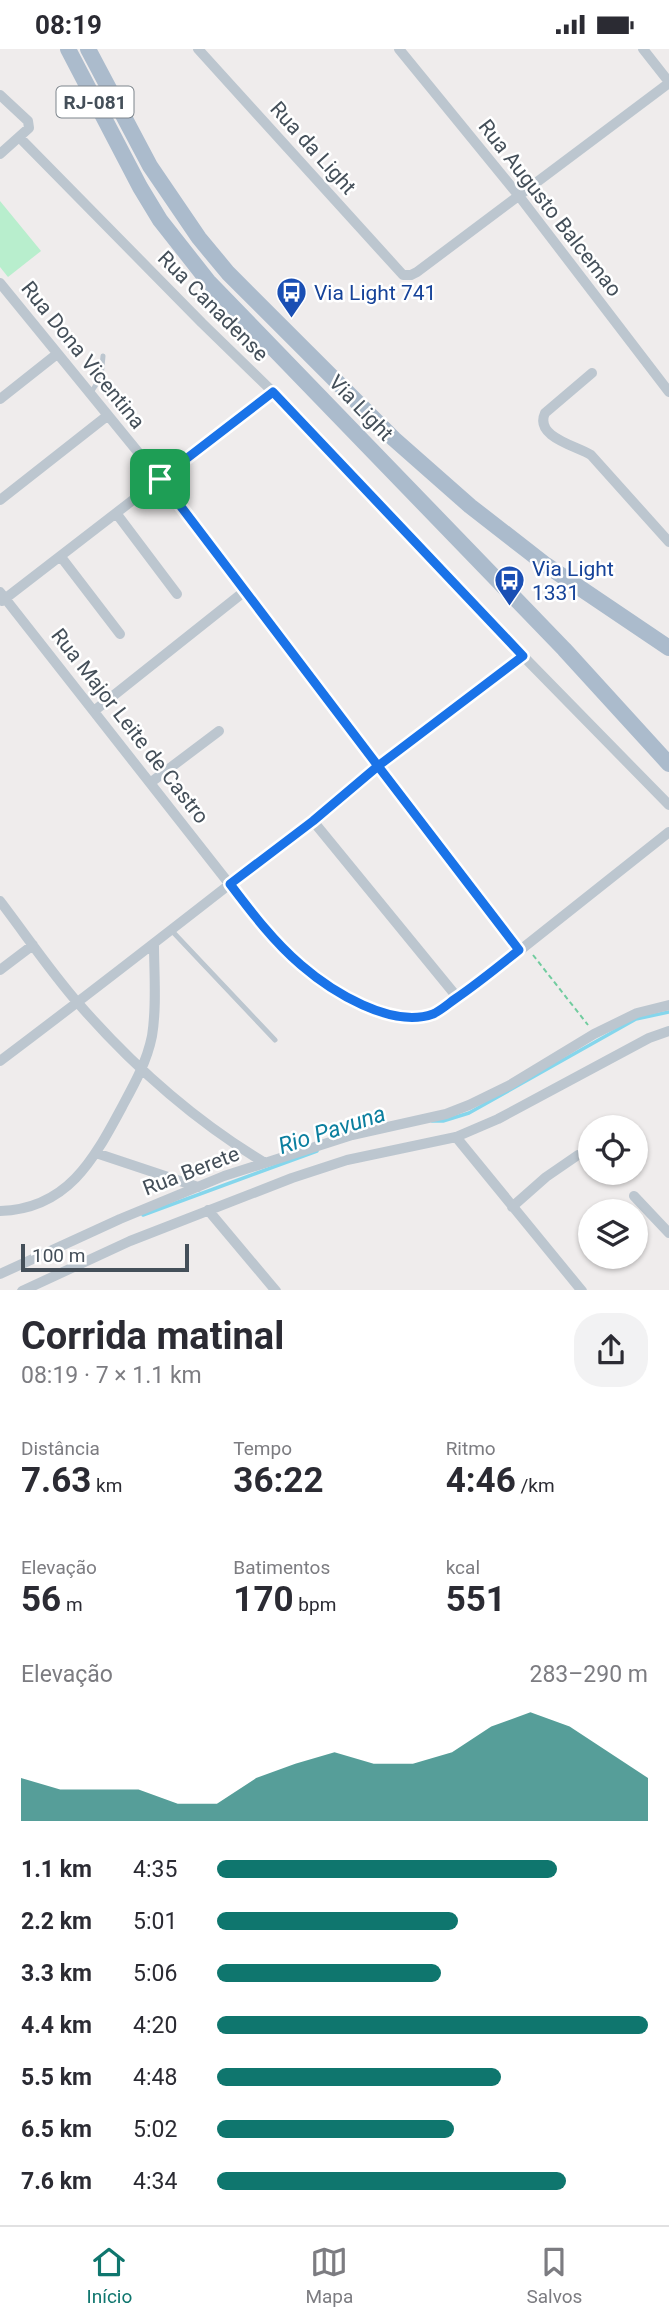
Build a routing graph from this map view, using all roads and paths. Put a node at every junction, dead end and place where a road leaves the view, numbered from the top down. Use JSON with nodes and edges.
{"nodes":[{"id":1,"x":68,"y":49,"type":"edge"},
{"id":2,"x":88,"y":49,"type":"edge"},
{"id":3,"x":198,"y":49,"type":"edge"},
{"id":4,"x":399,"y":49,"type":"edge"},
{"id":5,"x":643,"y":49,"type":"edge"},
{"id":6,"x":669,"y":82,"type":"edge"},
{"id":7,"x":0,"y":95,"type":"edge"},
{"id":8,"x":20,"y":138,"type":"junction"},
{"id":9,"x":0,"y":153,"type":"edge"},
{"id":10,"x":519,"y":196,"type":"junction"},
{"id":11,"x":0,"y":283,"type":"edge"},
{"id":12,"x":57,"y":354,"type":"junction"},
{"id":13,"x":103,"y":356,"type":"dead end"},
{"id":14,"x":592,"y":373,"type":"dead end"},
{"id":15,"x":273,"y":392,"type":"junction"},
{"id":16,"x":669,"y":392,"type":"edge"},
{"id":17,"x":89,"y":394,"type":"junction"},
{"id":18,"x":0,"y":399,"type":"edge"},
{"id":19,"x":107,"y":416,"type":"junction"},
{"id":20,"x":160,"y":479,"type":"junction"},
{"id":21,"x":0,"y":500,"type":"edge"},
{"id":22,"x":116,"y":513,"type":"junction"},
{"id":23,"x":668,"y":539,"type":"edge"},
{"id":24,"x":61,"y":557,"type":"junction"},
{"id":25,"x":245,"y":591,"type":"junction"},
{"id":26,"x":177,"y":594,"type":"dead end"},
{"id":27,"x":2,"y":598,"type":"edge"},
{"id":28,"x":120,"y":634,"type":"dead end"},
{"id":29,"x":669,"y":648,"type":"edge"},
{"id":30,"x":523,"y":656,"type":"junction"},
{"id":31,"x":94,"y":711,"type":"junction"},
{"id":32,"x":219,"y":731,"type":"dead end"},
{"id":33,"x":669,"y":764,"type":"edge"},
{"id":34,"x":378,"y":766,"type":"junction"},
{"id":35,"x":150,"y":783,"type":"junction"},
{"id":36,"x":669,"y":805,"type":"edge"},
{"id":37,"x":313,"y":821,"type":"junction"},
{"id":38,"x":669,"y":832,"type":"edge"},
{"id":39,"x":230,"y":884,"type":"junction"},
{"id":40,"x":0,"y":901,"type":"edge"},
{"id":41,"x":172,"y":931,"type":"junction"},
{"id":42,"x":154,"y":944,"type":"junction"},
{"id":43,"x":33,"y":945,"type":"junction"},
{"id":44,"x":523,"y":948,"type":"junction"},
{"id":45,"x":0,"y":970,"type":"edge"},
{"id":46,"x":457,"y":997,"type":"junction"},
{"id":47,"x":78,"y":1003,"type":"junction"},
{"id":48,"x":669,"y":1005,"type":"edge"},
{"id":49,"x":669,"y":1031,"type":"edge"},
{"id":50,"x":594,"y":1034,"type":"junction"},
{"id":51,"x":275,"y":1039,"type":"dead end"},
{"id":52,"x":0,"y":1061,"type":"edge"},
{"id":53,"x":141,"y":1069,"type":"junction"},
{"id":54,"x":456,"y":1137,"type":"junction"},
{"id":55,"x":96,"y":1153,"type":"junction"},
{"id":56,"x":578,"y":1154,"type":"dead end"},
{"id":57,"x":265,"y":1163,"type":"junction"},
{"id":58,"x":198,"y":1187,"type":"junction"},
{"id":59,"x":634,"y":1196,"type":"dead end"},
{"id":60,"x":512,"y":1207,"type":"junction"},
{"id":61,"x":208,"y":1210,"type":"junction"},
{"id":62,"x":0,"y":1211,"type":"edge"},
{"id":63,"x":669,"y":1233,"type":"edge"},
{"id":64,"x":0,"y":1274,"type":"edge"},
{"id":65,"x":22,"y":1290,"type":"edge"},
{"id":66,"x":276,"y":1290,"type":"edge"},
{"id":67,"x":582,"y":1290,"type":"edge"}],
"edges":[{"from":1,"to":33,"type":"main road","name":"Via Light","number":"RJ-081"},
{"from":2,"to":29,"type":"main road","name":"Via Light","number":"RJ-081"},
{"from":3,"to":10,"type":"street","name":"Rua da Light"},
{"from":4,"to":10,"type":"street","name":"Rua Augusto Balcemao"},
{"from":5,"to":6,"type":"street"},
{"from":6,"to":10,"type":"street"},
{"from":7,"to":8,"type":"street"},
{"from":8,"to":9,"type":"street"},
{"from":8,"to":15,"type":"street","name":"Rua Canadense"},
{"from":10,"to":16,"type":"street","name":"Rua Augusto Balcemao"},
{"from":11,"to":12,"type":"street","name":"Rua Dona Vicentina"},
{"from":12,"to":17,"type":"street","name":"Rua Dona Vicentina"},
{"from":12,"to":18,"type":"street"},
{"from":13,"to":17,"type":"lane"},
{"from":14,"to":23,"type":"street"},
{"from":15,"to":20,"type":"street"},
{"from":15,"to":30,"type":"street","name":"Rua Canadense"},
{"from":17,"to":19,"type":"street","name":"Rua Dona Vicentina"},
{"from":19,"to":20,"type":"street","name":"Rua Dona Vicentina"},
{"from":19,"to":21,"type":"street"},
{"from":20,"to":22,"type":"street"},
{"from":20,"to":25,"type":"street","name":"Rua Dona Vicentina"},
{"from":22,"to":24,"type":"street"},
{"from":22,"to":26,"type":"street"},
{"from":24,"to":27,"type":"street"},
{"from":24,"to":28,"type":"street"},
{"from":25,"to":31,"type":"street"},
{"from":25,"to":34,"type":"street","name":"Rua Dona Vicentina"},
{"from":27,"to":31,"type":"street","name":"Rua Major Leite de Castro"},
{"from":30,"to":34,"type":"street"},
{"from":30,"to":36,"type":"street","name":"Rua Canadense"},
{"from":31,"to":35,"type":"street","name":"Rua Major Leite de Castro"},
{"from":32,"to":35,"type":"street"},
{"from":34,"to":37,"type":"street"},
{"from":34,"to":44,"type":"street","name":"Rua Dona Vicentina"},
{"from":35,"to":39,"type":"street","name":"Rua Major Leite de Castro"},
{"from":37,"to":39,"type":"street"},
{"from":37,"to":46,"type":"street"},
{"from":38,"to":44,"type":"street","name":"Rua Major Leite de Castro"},
{"from":39,"to":41,"type":"street"},
{"from":39,"to":46,"type":"street","name":"Rua Major Leite de Castro"},
{"from":40,"to":43,"type":"street"},
{"from":41,"to":42,"type":"street"},
{"from":41,"to":51,"type":"lane"},
{"from":42,"to":47,"type":"street"},
{"from":42,"to":53,"type":"street"},
{"from":43,"to":45,"type":"street"},
{"from":43,"to":47,"type":"street"},
{"from":44,"to":46,"type":"street","name":"Rua Major Leite de Castro"},
{"from":44,"to":50,"type":"path"},
{"from":47,"to":52,"type":"street"},
{"from":47,"to":53,"type":"street"},
{"from":48,"to":50,"type":"street","name":"Rua Berete"},
{"from":49,"to":54,"type":"street","name":"Rua Berete"},
{"from":50,"to":57,"type":"street","name":"Rua Berete"},
{"from":53,"to":55,"type":"street"},
{"from":53,"to":57,"type":"street"},
{"from":54,"to":60,"type":"street"},
{"from":54,"to":61,"type":"street","name":"Rua Berete"},
{"from":55,"to":58,"type":"street"},
{"from":55,"to":62,"type":"street"},
{"from":56,"to":60,"type":"street"},
{"from":57,"to":58,"type":"street","name":"Rua Berete"},
{"from":58,"to":64,"type":"street","name":"Rua Berete"},
{"from":59,"to":63,"type":"street"},
{"from":60,"to":67,"type":"street"},
{"from":61,"to":65,"type":"street","name":"Rua Berete"},
{"from":61,"to":66,"type":"street"}]}
